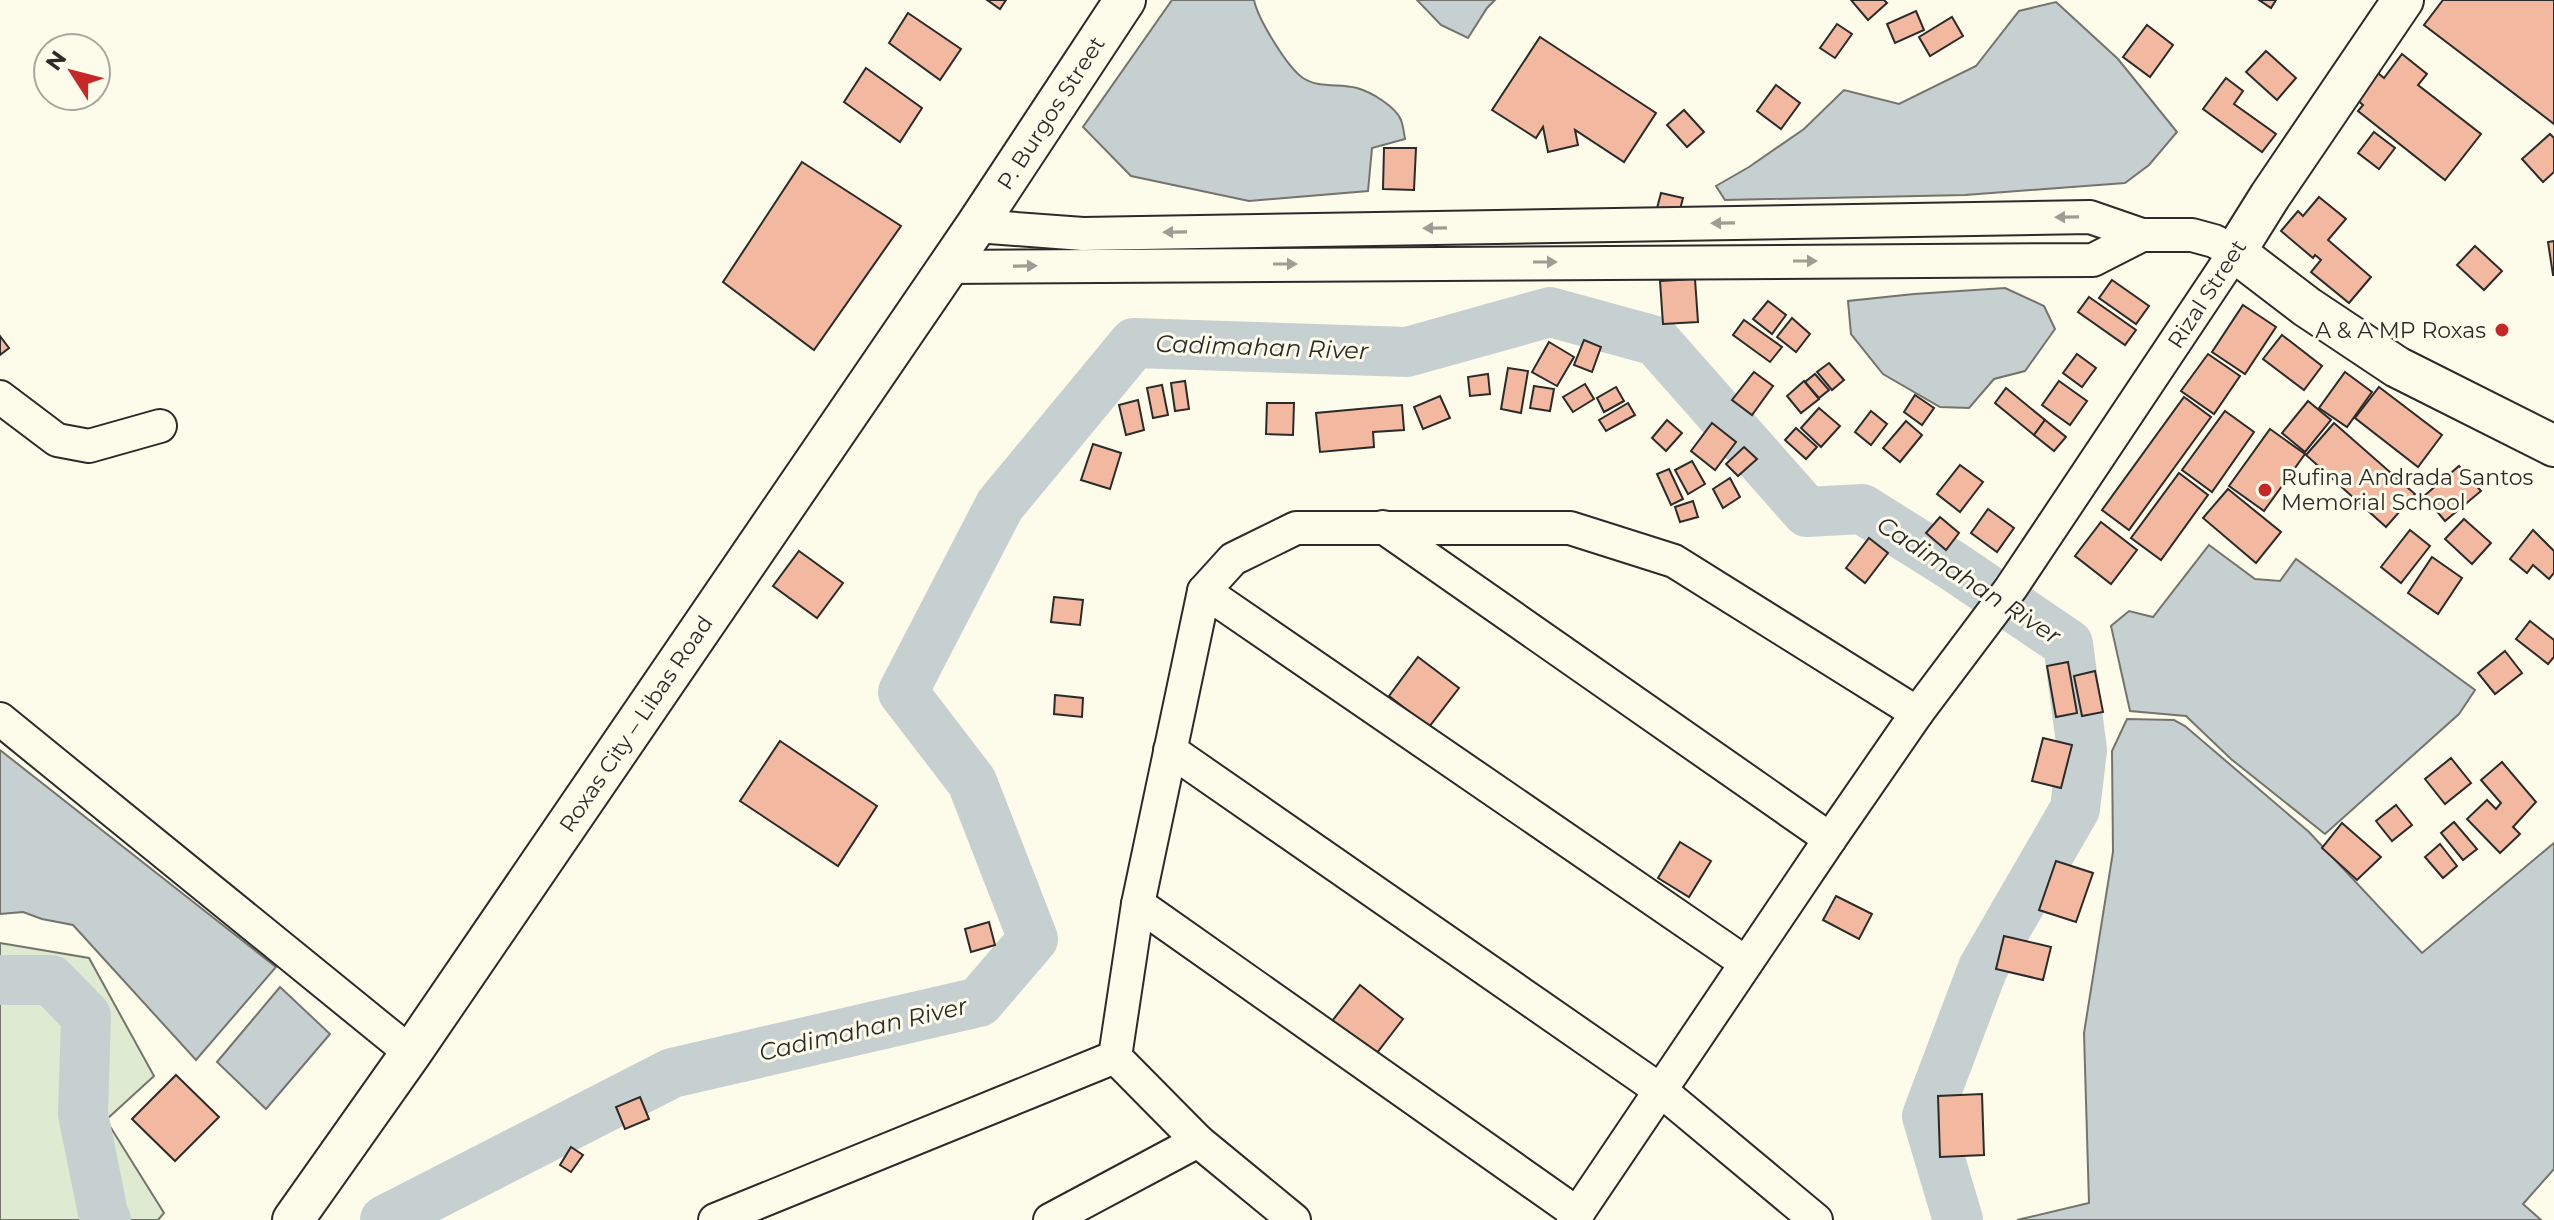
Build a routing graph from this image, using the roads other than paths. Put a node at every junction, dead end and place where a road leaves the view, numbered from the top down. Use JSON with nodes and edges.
{"nodes":[{"id":1,"x":1125,"y":0,"type":"edge"},
{"id":2,"x":2403,"y":0,"type":"edge"},
{"id":3,"x":976,"y":226,"type":"junction"},
{"id":4,"x":2142,"y":235,"type":"junction"},
{"id":5,"x":2235,"y":252,"type":"junction"},
{"id":6,"x":947,"y":267,"type":"junction"},
{"id":7,"x":0,"y":397,"type":"edge"},
{"id":8,"x":160,"y":426,"type":"dead end"},
{"id":9,"x":2554,"y":446,"type":"edge"},
{"id":10,"x":1383,"y":527,"type":"junction"},
{"id":11,"x":1204,"y":591,"type":"junction"},
{"id":12,"x":1917,"y":713,"type":"junction"},
{"id":13,"x":0,"y":719,"type":"edge"},
{"id":14,"x":1170,"y":750,"type":"junction"},
{"id":15,"x":1830,"y":839,"type":"junction"},
{"id":16,"x":1138,"y":904,"type":"junction"},
{"id":17,"x":1746,"y":963,"type":"junction"},
{"id":18,"x":411,"y":1053,"type":"junction"},
{"id":19,"x":1115,"y":1057,"type":"junction"},
{"id":20,"x":1660,"y":1090,"type":"junction"},
{"id":21,"x":1198,"y":1141,"type":"junction"},
{"id":22,"x":296,"y":1215,"type":"edge"},
{"id":23,"x":1575,"y":1217,"type":"edge"},
{"id":24,"x":1809,"y":1217,"type":"edge"},
{"id":25,"x":715,"y":1220,"type":"edge"},
{"id":26,"x":1050,"y":1220,"type":"edge"},
{"id":27,"x":1294,"y":1220,"type":"edge"}],
"edges":[{"from":1,"to":3,"type":"main road","name":"P. Burgos Street"},
{"from":2,"to":5,"type":"main road","name":"Rizal Street"},
{"from":4,"to":3,"type":"street","one_way":true},
{"from":3,"to":6,"type":"main road","name":"Roxas City – Libas Road"},
{"from":4,"to":5,"type":"street"},
{"from":6,"to":4,"type":"street","one_way":true},
{"from":5,"to":9,"type":"main road"},
{"from":5,"to":12,"type":"street","name":"Rizal Street"},
{"from":6,"to":18,"type":"main road","name":"Roxas City – Libas Road"},
{"from":7,"to":8,"type":"street"},
{"from":10,"to":11,"type":"street"},
{"from":10,"to":12,"type":"street"},
{"from":10,"to":15,"type":"street"},
{"from":11,"to":14,"type":"street"},
{"from":11,"to":17,"type":"street"},
{"from":12,"to":15,"type":"street","name":"Rizal Street"},
{"from":13,"to":18,"type":"street"},
{"from":14,"to":16,"type":"street"},
{"from":14,"to":20,"type":"street"},
{"from":15,"to":17,"type":"street","name":"Rizal Street"},
{"from":16,"to":19,"type":"street"},
{"from":16,"to":23,"type":"street"},
{"from":17,"to":20,"type":"street","name":"Rizal Street"},
{"from":18,"to":22,"type":"main road","name":"Roxas City – Libas Road"},
{"from":19,"to":21,"type":"street"},
{"from":19,"to":25,"type":"street"},
{"from":20,"to":23,"type":"street","name":"Rizal Street"},
{"from":20,"to":24,"type":"street"},
{"from":21,"to":26,"type":"street"},
{"from":21,"to":27,"type":"street"}]}
